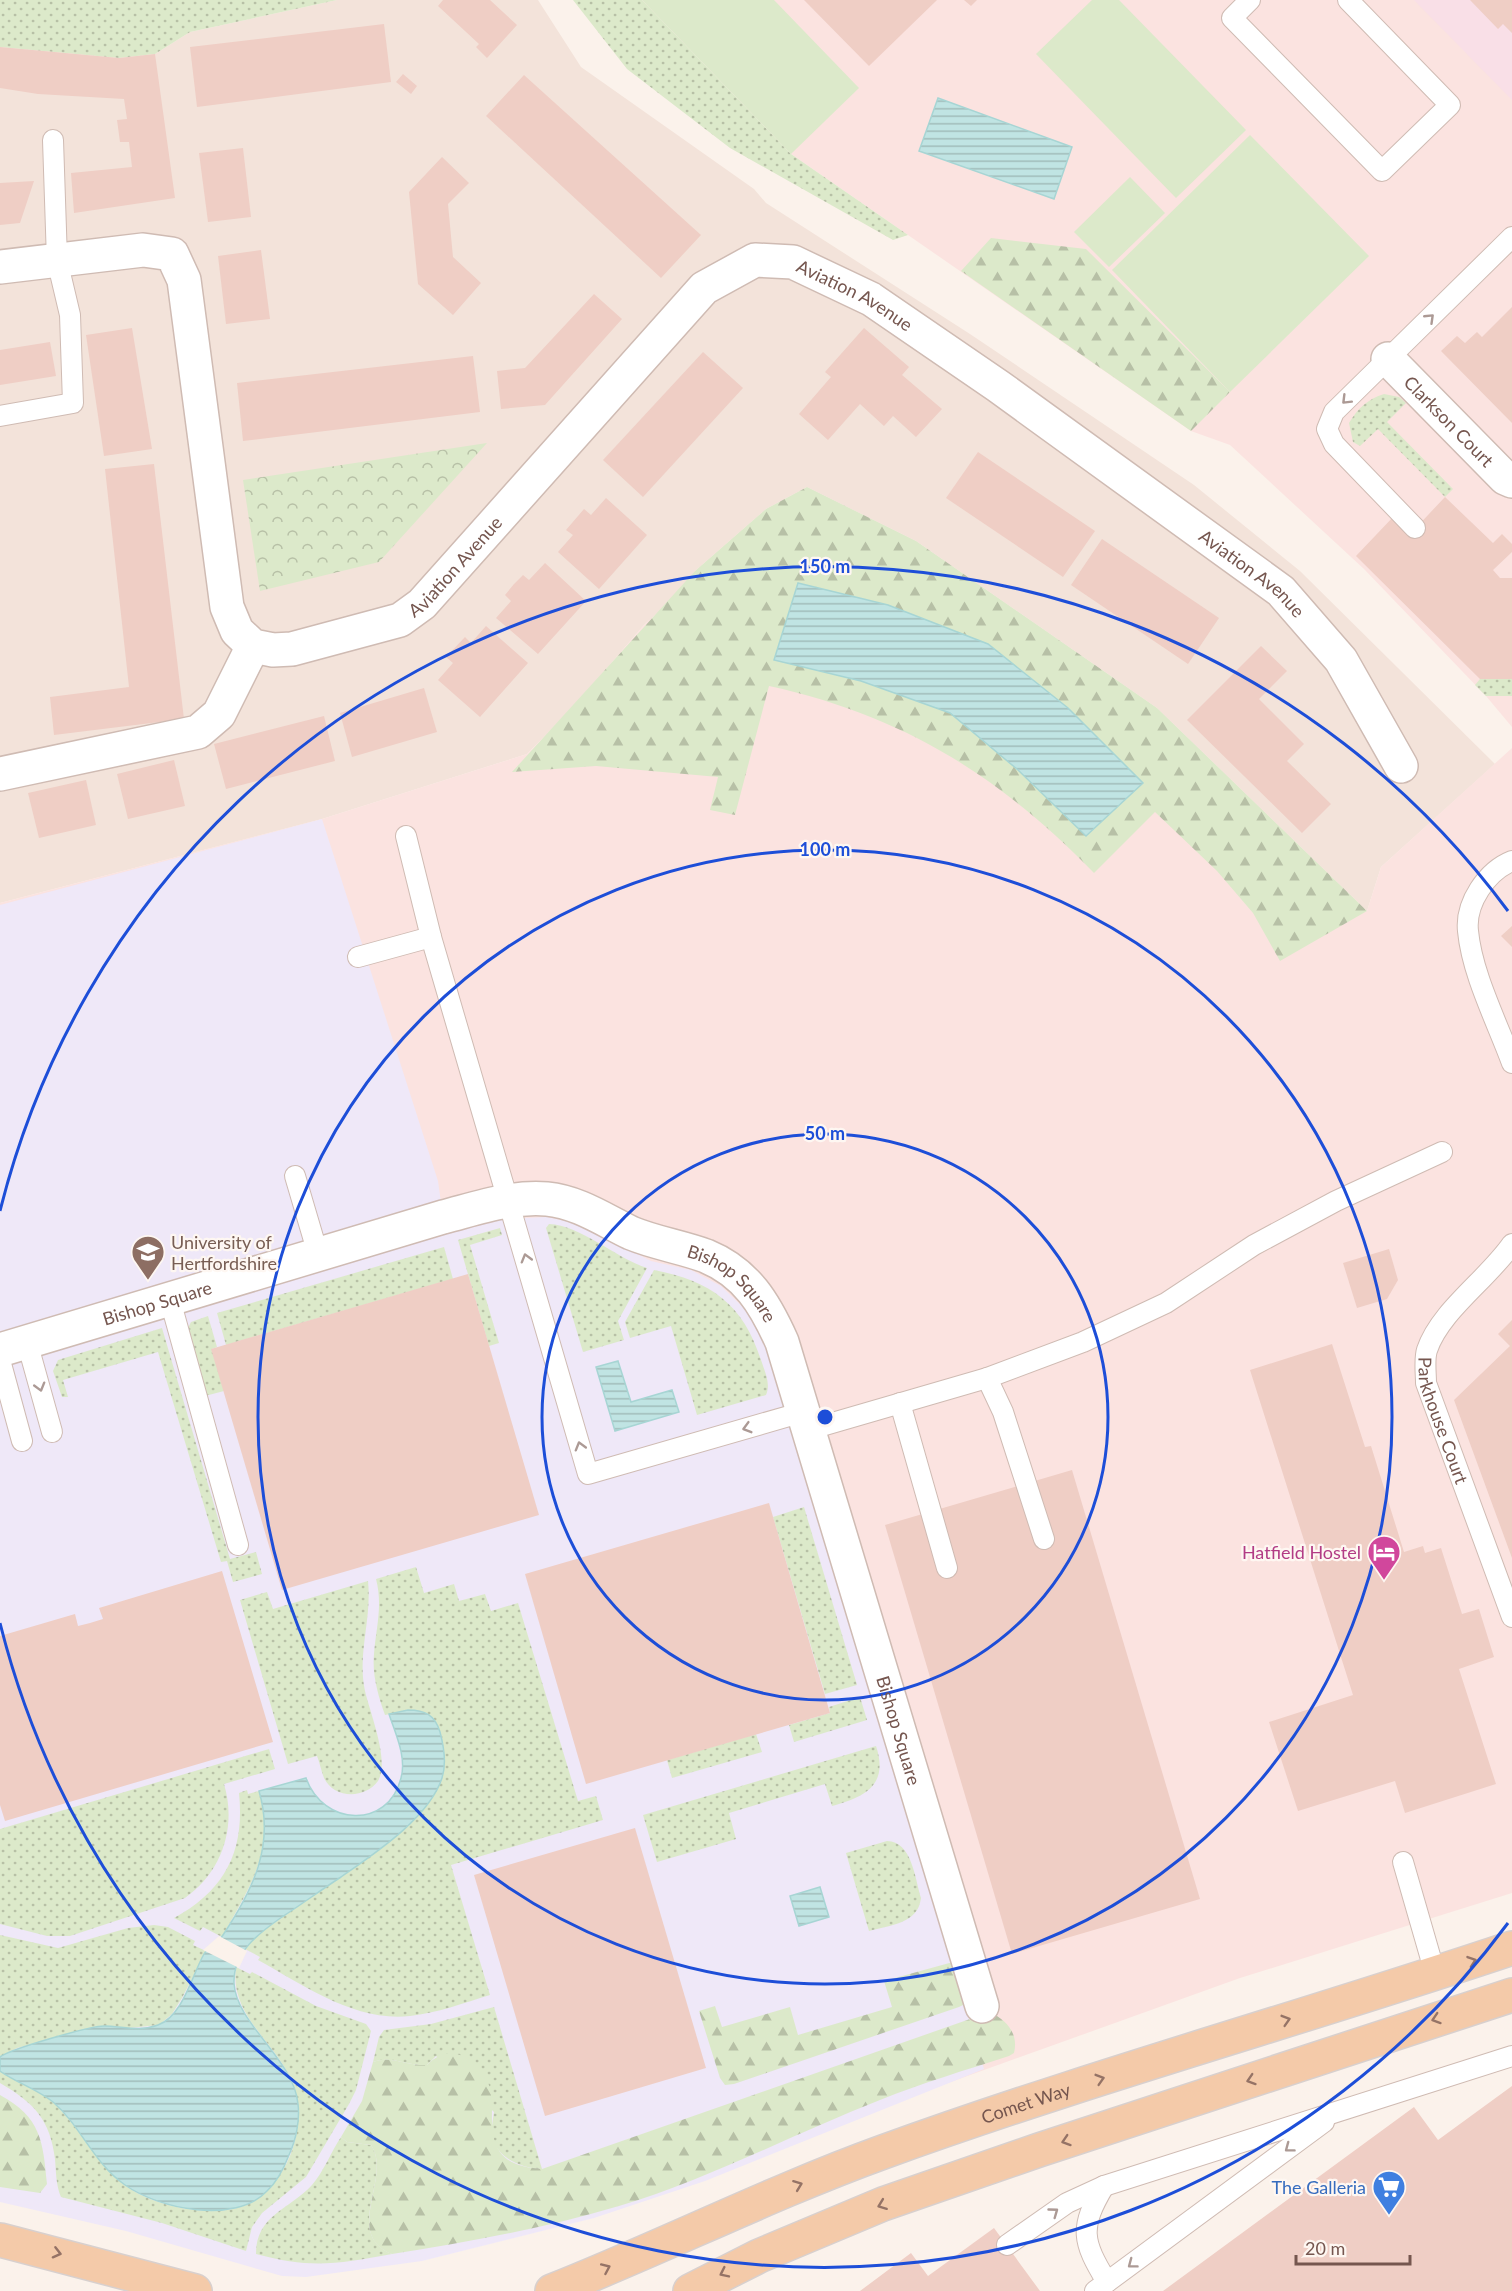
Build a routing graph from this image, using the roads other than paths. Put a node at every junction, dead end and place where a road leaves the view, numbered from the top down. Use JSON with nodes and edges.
{"nodes":[{"id":1,"x":1250,"y":0,"type":"edge"},
{"id":2,"x":1348,"y":0,"type":"edge"},
{"id":3,"x":53,"y":140,"type":"dead end"},
{"id":4,"x":1512,"y":237,"type":"edge"},
{"id":5,"x":57,"y":260,"type":"junction"},
{"id":6,"x":0,"y":267,"type":"edge"},
{"id":7,"x":1388,"y":358,"type":"junction"},
{"id":8,"x":0,"y":416,"type":"edge"},
{"id":9,"x":1512,"y":481,"type":"edge"},
{"id":10,"x":1415,"y":528,"type":"dead end"},
{"id":11,"x":253,"y":646,"type":"junction"},
{"id":12,"x":1401,"y":766,"type":"dead end"},
{"id":13,"x":0,"y":774,"type":"edge"},
{"id":14,"x":406,"y":836,"type":"dead end"},
{"id":15,"x":1512,"y":861,"type":"edge"},
{"id":16,"x":431,"y":937,"type":"junction"},
{"id":17,"x":358,"y":957,"type":"dead end"},
{"id":18,"x":1512,"y":1063,"type":"edge"},
{"id":19,"x":1442,"y":1152,"type":"dead end"},
{"id":20,"x":295,"y":1176,"type":"dead end"},
{"id":21,"x":508,"y":1200,"type":"junction"},
{"id":22,"x":1512,"y":1244,"type":"edge"},
{"id":23,"x":318,"y":1254,"type":"junction"},
{"id":24,"x":170,"y":1300,"type":"junction"},
{"id":25,"x":14,"y":1346,"type":"edge"},
{"id":26,"x":0,"y":1360,"type":"edge"},
{"id":27,"x":987,"y":1378,"type":"junction"},
{"id":28,"x":900,"y":1403,"type":"junction"},
{"id":29,"x":806,"y":1421,"type":"junction"},
{"id":30,"x":52,"y":1432,"type":"dead end"},
{"id":31,"x":22,"y":1441,"type":"dead end"},
{"id":32,"x":1044,"y":1539,"type":"dead end"},
{"id":33,"x":238,"y":1545,"type":"dead end"},
{"id":34,"x":947,"y":1568,"type":"dead end"},
{"id":35,"x":1512,"y":1617,"type":"edge"},
{"id":36,"x":1403,"y":1862,"type":"dead end"},
{"id":37,"x":1512,"y":1948,"type":"edge"},
{"id":38,"x":1435,"y":1973,"type":"junction"},
{"id":39,"x":1512,"y":1995,"type":"edge"},
{"id":40,"x":982,"y":2007,"type":"dead end"},
{"id":41,"x":1511,"y":2056,"type":"edge"},
{"id":42,"x":1336,"y":2113,"type":"junction"},
{"id":43,"x":1104,"y":2186,"type":"junction"},
{"id":44,"x":0,"y":2240,"type":"edge"},
{"id":45,"x":1007,"y":2245,"type":"dead end"},
{"id":46,"x":1101,"y":2287,"type":"edge"},
{"id":47,"x":195,"y":2291,"type":"edge"},
{"id":48,"x":552,"y":2291,"type":"edge"},
{"id":49,"x":690,"y":2291,"type":"edge"}],
"edges":[{"from":1,"to":2,"type":"lane"},
{"from":3,"to":5,"type":"lane"},
{"from":7,"to":4,"type":"lane","one_way":true},
{"from":5,"to":6,"type":"street"},
{"from":5,"to":8,"type":"lane"},
{"from":5,"to":11,"type":"street"},
{"from":7,"to":9,"type":"street","name":"Clarkson Court"},
{"from":7,"to":10,"type":"lane","one_way":true},
{"from":11,"to":12,"type":"street","name":"Aviation Avenue"},
{"from":11,"to":13,"type":"street"},
{"from":14,"to":16,"type":"lane"},
{"from":15,"to":18,"type":"lane"},
{"from":16,"to":17,"type":"lane"},
{"from":16,"to":21,"type":"lane"},
{"from":19,"to":27,"type":"lane"},
{"from":20,"to":23,"type":"lane"},
{"from":21,"to":23,"type":"street","name":"Bishop Square"},
{"from":21,"to":29,"type":"street","name":"Bishop Square"},
{"from":29,"to":21,"type":"lane","one_way":true},
{"from":22,"to":35,"type":"lane","name":"Parkhouse Court"},
{"from":23,"to":24,"type":"street","name":"Bishop Square"},
{"from":24,"to":25,"type":"street","name":"Bishop Square"},
{"from":24,"to":33,"type":"lane"},
{"from":25,"to":30,"type":"lane","one_way":true},
{"from":26,"to":31,"type":"lane"},
{"from":27,"to":28,"type":"lane"},
{"from":27,"to":32,"type":"lane"},
{"from":28,"to":29,"type":"lane"},
{"from":28,"to":34,"type":"lane"},
{"from":29,"to":40,"type":"street","name":"Bishop Square"},
{"from":36,"to":38,"type":"lane"},
{"from":38,"to":37,"type":"main road","name":"Comet Way","one_way":true},
{"from":48,"to":38,"type":"main road","name":"Comet Way","one_way":true},
{"from":39,"to":49,"type":"main road","one_way":true},
{"from":41,"to":42,"type":"lane"},
{"from":42,"to":43,"type":"lane"},
{"from":42,"to":46,"type":"lane","one_way":true},
{"from":45,"to":43,"type":"lane","one_way":true},
{"from":43,"to":46,"type":"lane"},
{"from":44,"to":47,"type":"main road","one_way":true}]}
